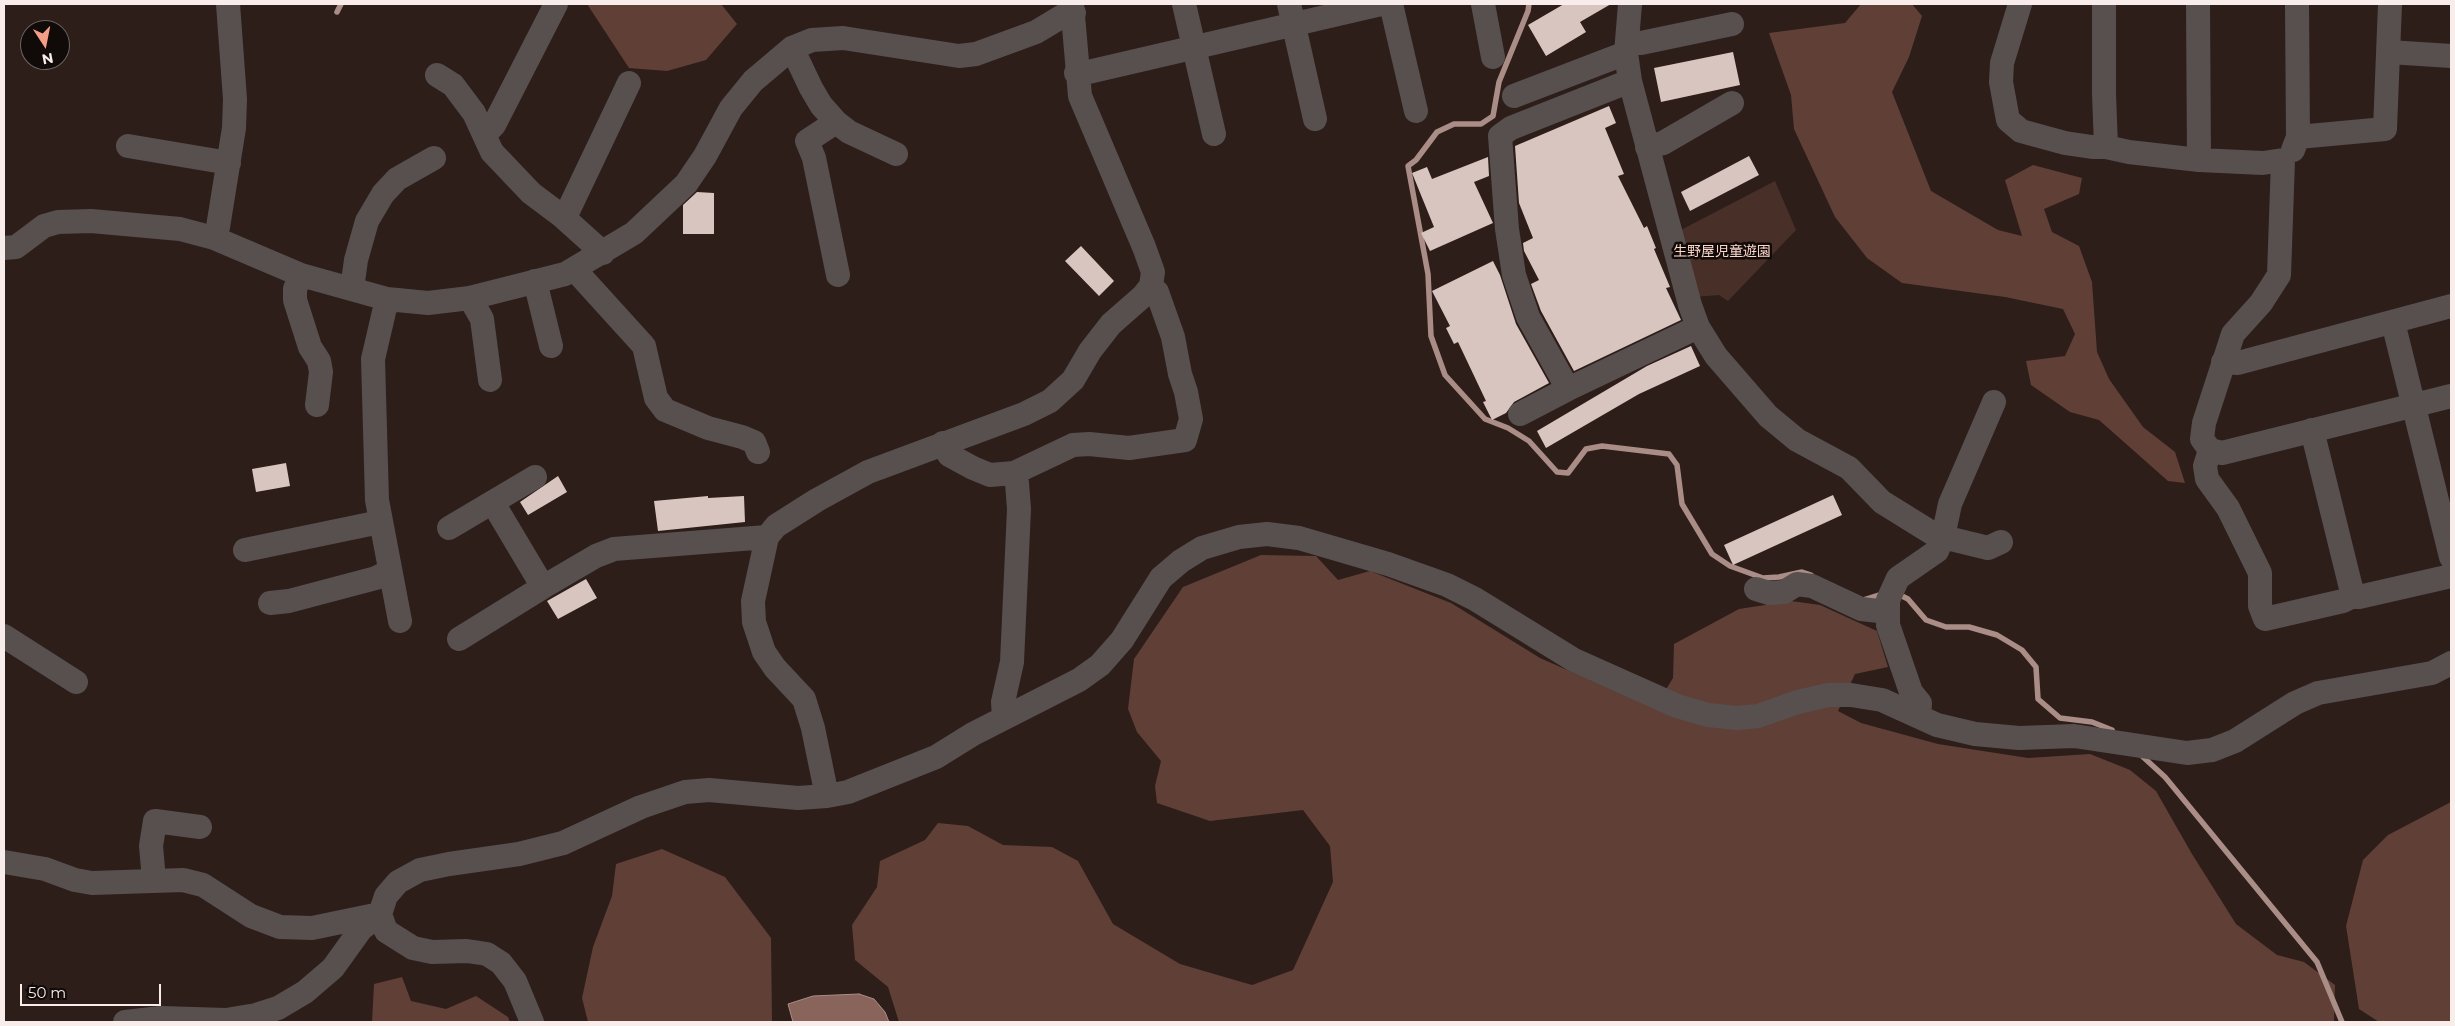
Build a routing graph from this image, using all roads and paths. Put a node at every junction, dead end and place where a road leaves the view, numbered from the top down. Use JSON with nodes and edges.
{"nodes":[{"id":1,"x":228,"y":4,"type":"edge"},
{"id":2,"x":1184,"y":4,"type":"edge"},
{"id":3,"x":1382,"y":4,"type":"edge"},
{"id":4,"x":1391,"y":4,"type":"edge"},
{"id":5,"x":1483,"y":4,"type":"edge"},
{"id":6,"x":1630,"y":4,"type":"edge"},
{"id":7,"x":2020,"y":4,"type":"edge"},
{"id":8,"x":2104,"y":4,"type":"edge"},
{"id":9,"x":2198,"y":4,"type":"edge"},
{"id":10,"x":2297,"y":4,"type":"edge"},
{"id":11,"x":2390,"y":4,"type":"edge"},
{"id":12,"x":561,"y":5,"type":"edge"},
{"id":13,"x":1073,"y":8,"type":"edge"},
{"id":14,"x":1292,"y":14,"type":"edge"},
{"id":15,"x":1732,"y":24,"type":"dead end"},
{"id":16,"x":792,"y":48,"type":"junction"},
{"id":17,"x":1194,"y":48,"type":"junction"},
{"id":18,"x":1626,"y":48,"type":"junction"},
{"id":19,"x":2389,"y":52,"type":"junction"},
{"id":20,"x":2451,"y":56,"type":"edge"},
{"id":21,"x":1493,"y":57,"type":"dead end"},
{"id":22,"x":1076,"y":73,"type":"junction"},
{"id":23,"x":437,"y":75,"type":"dead end"},
{"id":24,"x":1630,"y":81,"type":"junction"},
{"id":25,"x":629,"y":82,"type":"dead end"},
{"id":26,"x":1514,"y":96,"type":"dead end"},
{"id":27,"x":1732,"y":103,"type":"dead end"},
{"id":28,"x":1416,"y":111,"type":"dead end"},
{"id":29,"x":1315,"y":119,"type":"dead end"},
{"id":30,"x":836,"y":122,"type":"junction"},
{"id":31,"x":485,"y":134,"type":"junction"},
{"id":32,"x":1214,"y":134,"type":"dead end"},
{"id":33,"x":2298,"y":137,"type":"junction"},
{"id":34,"x":128,"y":146,"type":"dead end"},
{"id":35,"x":1647,"y":147,"type":"junction"},
{"id":36,"x":2106,"y":147,"type":"junction"},
{"id":37,"x":896,"y":154,"type":"dead end"},
{"id":38,"x":434,"y":158,"type":"dead end"},
{"id":39,"x":2199,"y":160,"type":"junction"},
{"id":40,"x":2283,"y":160,"type":"junction"},
{"id":41,"x":229,"y":162,"type":"junction"},
{"id":42,"x":562,"y":217,"type":"junction"},
{"id":43,"x":214,"y":238,"type":"junction"},
{"id":44,"x":4,"y":248,"type":"edge"},
{"id":45,"x":603,"y":252,"type":"junction"},
{"id":46,"x":575,"y":270,"type":"junction"},
{"id":47,"x":301,"y":275,"type":"junction"},
{"id":48,"x":838,"y":275,"type":"dead end"},
{"id":49,"x":535,"y":281,"type":"junction"},
{"id":50,"x":1151,"y":286,"type":"junction"},
{"id":51,"x":352,"y":289,"type":"junction"},
{"id":52,"x":470,"y":298,"type":"junction"},
{"id":53,"x":386,"y":299,"type":"junction"},
{"id":54,"x":2451,"y":306,"type":"edge"},
{"id":55,"x":2393,"y":322,"type":"junction"},
{"id":56,"x":1698,"y":327,"type":"junction"},
{"id":57,"x":551,"y":346,"type":"dead end"},
{"id":58,"x":2222,"y":362,"type":"junction"},
{"id":59,"x":490,"y":380,"type":"dead end"},
{"id":60,"x":1568,"y":389,"type":"junction"},
{"id":61,"x":2451,"y":396,"type":"edge"},
{"id":62,"x":1994,"y":402,"type":"dead end"},
{"id":63,"x":2413,"y":404,"type":"junction"},
{"id":64,"x":317,"y":405,"type":"dead end"},
{"id":65,"x":1520,"y":414,"type":"dead end"},
{"id":66,"x":2312,"y":430,"type":"junction"},
{"id":67,"x":943,"y":443,"type":"junction"},
{"id":68,"x":2210,"y":450,"type":"junction"},
{"id":69,"x":758,"y":452,"type":"dead end"},
{"id":70,"x":1014,"y":473,"type":"junction"},
{"id":71,"x":535,"y":477,"type":"dead end"},
{"id":72,"x":493,"y":503,"type":"junction"},
{"id":73,"x":380,"y":522,"type":"junction"},
{"id":74,"x":449,"y":528,"type":"dead end"},
{"id":75,"x":767,"y":537,"type":"junction"},
{"id":76,"x":1943,"y":537,"type":"junction"},
{"id":77,"x":2001,"y":542,"type":"dead end"},
{"id":78,"x":245,"y":550,"type":"dead end"},
{"id":79,"x":2451,"y":557,"type":"edge"},
{"id":80,"x":390,"y":571,"type":"junction"},
{"id":81,"x":2451,"y":576,"type":"edge"},
{"id":82,"x":543,"y":587,"type":"junction"},
{"id":83,"x":1756,"y":590,"type":"dead end"},
{"id":84,"x":2351,"y":597,"type":"junction"},
{"id":85,"x":270,"y":603,"type":"dead end"},
{"id":86,"x":1888,"y":612,"type":"junction"},
{"id":87,"x":400,"y":620,"type":"dead end"},
{"id":88,"x":4,"y":636,"type":"edge"},
{"id":89,"x":459,"y":639,"type":"dead end"},
{"id":90,"x":2451,"y":663,"type":"edge"},
{"id":91,"x":76,"y":682,"type":"dead end"},
{"id":92,"x":1919,"y":716,"type":"junction"},
{"id":93,"x":1004,"y":718,"type":"junction"},
{"id":94,"x":827,"y":796,"type":"junction"},
{"id":95,"x":200,"y":827,"type":"dead end"},
{"id":96,"x":4,"y":862,"type":"edge"},
{"id":97,"x":154,"y":880,"type":"junction"},
{"id":98,"x":380,"y":914,"type":"junction"},
{"id":99,"x":125,"y":1022,"type":"edge"},
{"id":100,"x":532,"y":1022,"type":"edge"}],
"edges":[{"from":1,"to":41,"type":"street"},
{"from":2,"to":17,"type":"street"},
{"from":3,"to":14,"type":"street"},
{"from":4,"to":28,"type":"street"},
{"from":5,"to":21,"type":"street"},
{"from":6,"to":18,"type":"street"},
{"from":7,"to":36,"type":"street"},
{"from":8,"to":36,"type":"street"},
{"from":9,"to":39,"type":"street"},
{"from":10,"to":33,"type":"street"},
{"from":11,"to":19,"type":"street"},
{"from":12,"to":31,"type":"street"},
{"from":13,"to":16,"type":"street"},
{"from":13,"to":22,"type":"street"},
{"from":14,"to":17,"type":"street"},
{"from":14,"to":29,"type":"street"},
{"from":15,"to":18,"type":"street"},
{"from":16,"to":30,"type":"street"},
{"from":16,"to":45,"type":"street"},
{"from":17,"to":22,"type":"street"},
{"from":17,"to":32,"type":"street"},
{"from":18,"to":24,"type":"street"},
{"from":18,"to":26,"type":"street"},
{"from":19,"to":20,"type":"street"},
{"from":19,"to":33,"type":"street"},
{"from":22,"to":50,"type":"street"},
{"from":23,"to":31,"type":"street"},
{"from":24,"to":35,"type":"street"},
{"from":24,"to":60,"type":"street"},
{"from":25,"to":42,"type":"street"},
{"from":27,"to":35,"type":"street"},
{"from":30,"to":37,"type":"street"},
{"from":30,"to":48,"type":"street"},
{"from":31,"to":42,"type":"street"},
{"from":33,"to":40,"type":"street"},
{"from":34,"to":41,"type":"street"},
{"from":35,"to":56,"type":"street"},
{"from":36,"to":39,"type":"street"},
{"from":38,"to":51,"type":"street"},
{"from":39,"to":40,"type":"street"},
{"from":40,"to":58,"type":"street"},
{"from":41,"to":43,"type":"street"},
{"from":42,"to":45,"type":"street"},
{"from":43,"to":44,"type":"street"},
{"from":43,"to":47,"type":"street"},
{"from":45,"to":46,"type":"street"},
{"from":46,"to":49,"type":"street"},
{"from":46,"to":69,"type":"street"},
{"from":47,"to":51,"type":"street"},
{"from":47,"to":64,"type":"street"},
{"from":49,"to":52,"type":"street"},
{"from":49,"to":57,"type":"street"},
{"from":50,"to":67,"type":"street"},
{"from":50,"to":70,"type":"street"},
{"from":51,"to":53,"type":"street"},
{"from":52,"to":53,"type":"street"},
{"from":52,"to":59,"type":"street"},
{"from":53,"to":73,"type":"street"},
{"from":54,"to":55,"type":"street"},
{"from":55,"to":58,"type":"street"},
{"from":55,"to":63,"type":"street"},
{"from":56,"to":60,"type":"street"},
{"from":56,"to":76,"type":"street"},
{"from":58,"to":68,"type":"street"},
{"from":60,"to":65,"type":"street"},
{"from":61,"to":63,"type":"street"},
{"from":62,"to":76,"type":"street"},
{"from":63,"to":66,"type":"street"},
{"from":63,"to":79,"type":"street"},
{"from":66,"to":68,"type":"street"},
{"from":66,"to":84,"type":"street"},
{"from":67,"to":70,"type":"street"},
{"from":67,"to":75,"type":"street"},
{"from":68,"to":84,"type":"street"},
{"from":70,"to":93,"type":"street"},
{"from":71,"to":72,"type":"street"},
{"from":72,"to":74,"type":"street"},
{"from":72,"to":82,"type":"street"},
{"from":73,"to":78,"type":"street"},
{"from":73,"to":80,"type":"street"},
{"from":75,"to":82,"type":"street"},
{"from":75,"to":94,"type":"street"},
{"from":76,"to":77,"type":"street"},
{"from":76,"to":86,"type":"street"},
{"from":80,"to":85,"type":"street"},
{"from":80,"to":87,"type":"street"},
{"from":81,"to":84,"type":"street"},
{"from":82,"to":89,"type":"street"},
{"from":83,"to":86,"type":"street"},
{"from":86,"to":92,"type":"street"},
{"from":88,"to":91,"type":"street"},
{"from":90,"to":92,"type":"street"},
{"from":92,"to":93,"type":"street"},
{"from":93,"to":94,"type":"street"},
{"from":94,"to":98,"type":"street"},
{"from":95,"to":97,"type":"street"},
{"from":96,"to":97,"type":"street"},
{"from":97,"to":98,"type":"street"},
{"from":98,"to":99,"type":"street"},
{"from":98,"to":100,"type":"street"}]}
